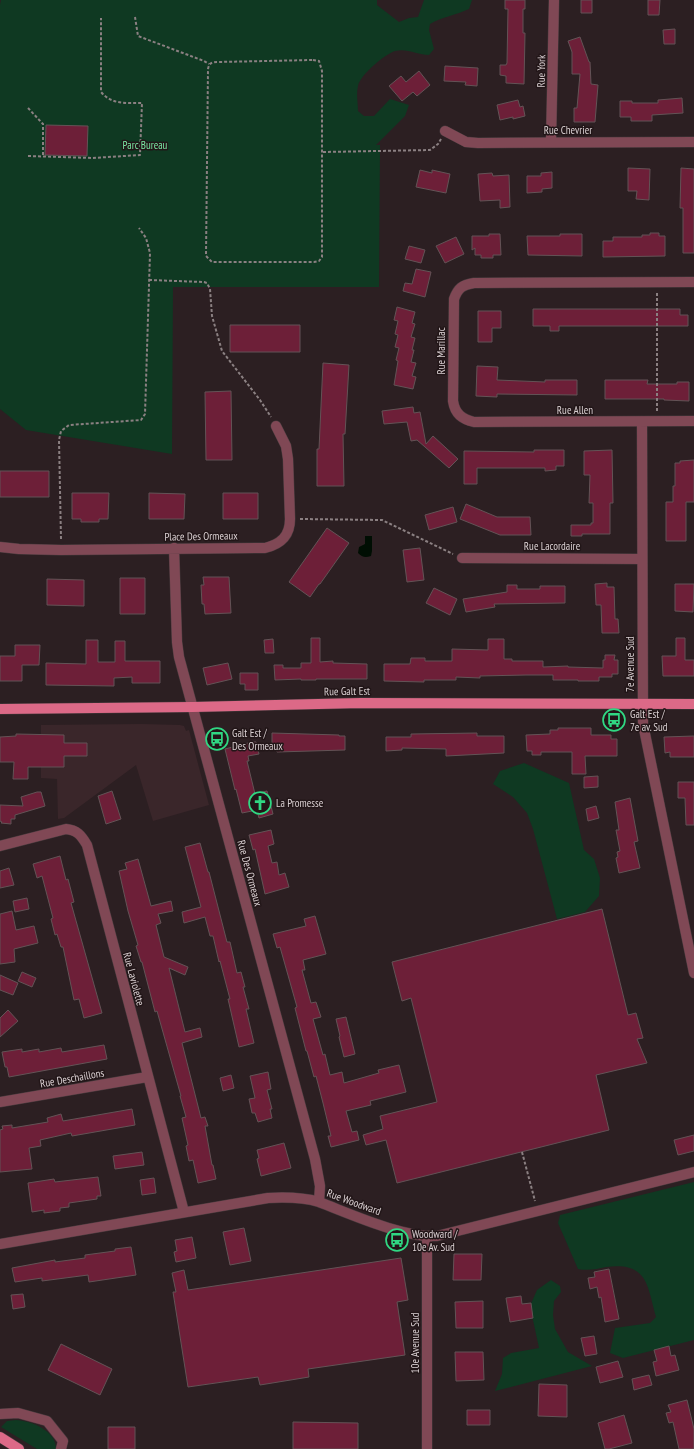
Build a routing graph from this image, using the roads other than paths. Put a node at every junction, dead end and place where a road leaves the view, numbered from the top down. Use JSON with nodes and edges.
{"nodes":[{"id":1,"x":554,"y":0,"type":"edge"},
{"id":2,"x":445,"y":131,"type":"road end"},
{"id":3,"x":551,"y":142,"type":"junction"},
{"id":4,"x":694,"y":142,"type":"edge"},
{"id":5,"x":694,"y":282,"type":"edge"},
{"id":6,"x":458,"y":415,"type":"joint"},
{"id":7,"x":694,"y":421,"type":"edge"},
{"id":8,"x":642,"y":422,"type":"junction"},
{"id":9,"x":276,"y":426,"type":"road end"},
{"id":10,"x":0,"y":547,"type":"edge"},
{"id":11,"x":174,"y":548,"type":"junction"},
{"id":12,"x":462,"y":558,"type":"road end"},
{"id":13,"x":642,"y":559,"type":"junction"},
{"id":14,"x":642,"y":704,"type":"junction"},
{"id":15,"x":694,"y":704,"type":"edge"},
{"id":16,"x":193,"y":707,"type":"junction"},
{"id":17,"x":0,"y":709,"type":"edge"},
{"id":18,"x":0,"y":846,"type":"edge"},
{"id":19,"x":694,"y":973,"type":"edge"},
{"id":20,"x":147,"y":1077,"type":"junction"},
{"id":21,"x":0,"y":1102,"type":"edge"},
{"id":22,"x":694,"y":1172,"type":"edge"},
{"id":23,"x":319,"y":1202,"type":"junction"},
{"id":24,"x":184,"y":1212,"type":"junction"},
{"id":25,"x":427,"y":1237,"type":"junction"},
{"id":26,"x":0,"y":1244,"type":"edge"},
{"id":27,"x":0,"y":1414,"type":"edge"},
{"id":28,"x":0,"y":1438,"type":"edge"},
{"id":29,"x":19,"y":1449,"type":"edge"},
{"id":30,"x":61,"y":1449,"type":"edge"},
{"id":31,"x":427,"y":1449,"type":"edge"}],
"edges":[{"from":1,"to":3,"type":"street","name":"Rue York"},
{"from":2,"to":3,"type":"street","name":"Rue Chevrier"},
{"from":3,"to":4,"type":"street","name":"Rue Chevrier"},
{"from":5,"to":6,"type":"street","name":"Rue Marillac"},
{"from":6,"to":8,"type":"street","name":"Rue Allen"},
{"from":7,"to":8,"type":"street","name":"Rue Allen"},
{"from":8,"to":13,"type":"street","name":"7e Avenue Sud"},
{"from":9,"to":11,"type":"street","name":"Place Des Ormeaux"},
{"from":10,"to":11,"type":"street","name":"Place Des Ormeaux"},
{"from":11,"to":16,"type":"street","name":"Rue Des Ormeaux"},
{"from":12,"to":13,"type":"street","name":"Rue Lacordaire"},
{"from":13,"to":14,"type":"street","name":"7e Avenue Sud"},
{"from":14,"to":15,"type":"main road","name":"Rue Galt Est"},
{"from":14,"to":16,"type":"main road","name":"Rue Galt Est"},
{"from":14,"to":19,"type":"street","name":"7e Avenue Sud"},
{"from":16,"to":17,"type":"main road","name":"Rue Galt Est"},
{"from":16,"to":23,"type":"street","name":"Rue Des Ormeaux"},
{"from":18,"to":20,"type":"street","name":"Rue Laviolette"},
{"from":20,"to":21,"type":"street","name":"Rue Deschaillons"},
{"from":20,"to":24,"type":"street","name":"Rue Laviolette"},
{"from":22,"to":25,"type":"street","name":"Rue Woodward"},
{"from":23,"to":24,"type":"street","name":"Rue Woodward"},
{"from":23,"to":25,"type":"street","name":"Rue Woodward"},
{"from":24,"to":26,"type":"street","name":"Rue Woodward"},
{"from":25,"to":31,"type":"street","name":"10e Avenue Sud"},
{"from":27,"to":30,"type":"street"},
{"from":28,"to":29,"type":"main road"}]}
